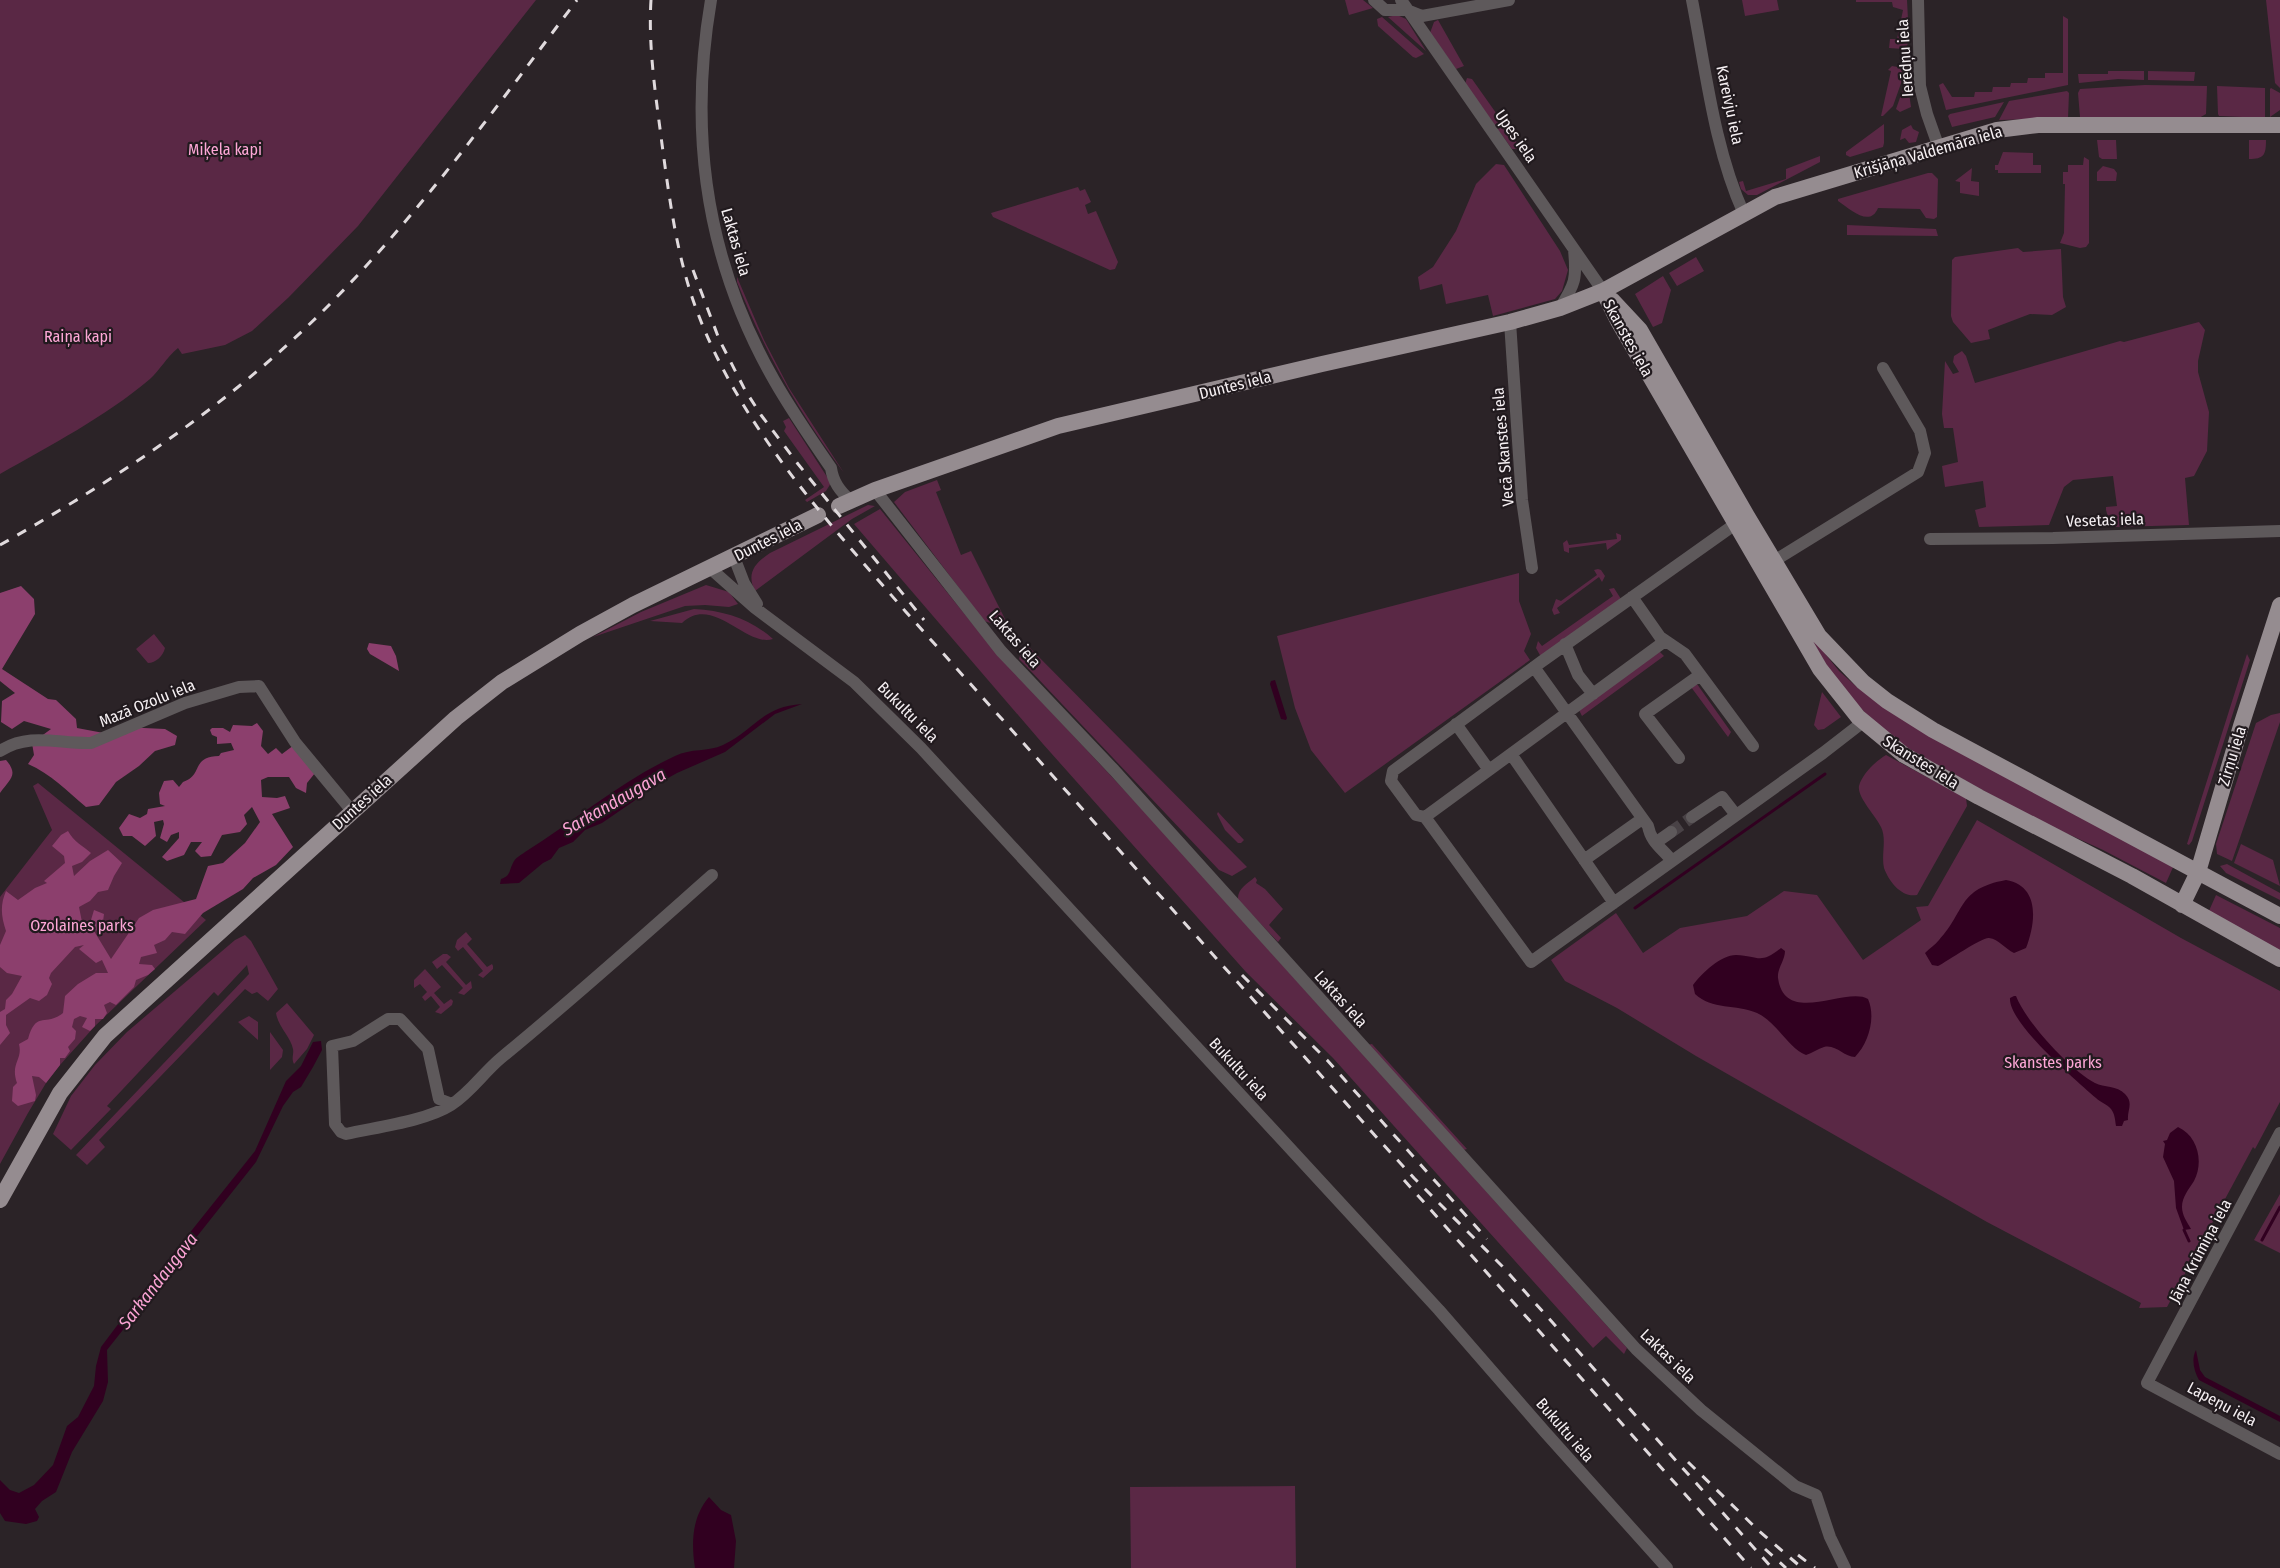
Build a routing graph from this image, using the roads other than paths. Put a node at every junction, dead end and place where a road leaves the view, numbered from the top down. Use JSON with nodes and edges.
{"nodes":[{"id":1,"x":711,"y":0,"type":"edge"},
{"id":2,"x":1374,"y":0,"type":"edge"},
{"id":3,"x":1509,"y":0,"type":"edge"},
{"id":4,"x":1692,"y":0,"type":"edge"},
{"id":5,"x":1918,"y":0,"type":"edge"},
{"id":6,"x":1404,"y":5,"type":"edge"},
{"id":7,"x":2280,"y":125,"type":"edge"},
{"id":8,"x":1939,"y":148,"type":"junction"},
{"id":9,"x":1744,"y":214,"type":"junction"},
{"id":10,"x":1574,"y":249,"type":"junction"},
{"id":11,"x":1603,"y":291,"type":"junction"},
{"id":12,"x":1560,"y":308,"type":"junction"},
{"id":13,"x":1510,"y":322,"type":"junction"},
{"id":14,"x":1883,"y":368,"type":"dead end"},
{"id":15,"x":874,"y":490,"type":"junction"},
{"id":16,"x":844,"y":503,"type":"joint"},
{"id":17,"x":819,"y":515,"type":"dead end"},
{"id":18,"x":1741,"y":520,"type":"junction"},
{"id":19,"x":2280,"y":531,"type":"edge"},
{"id":20,"x":1930,"y":539,"type":"dead end"},
{"id":21,"x":734,"y":557,"type":"junction"},
{"id":22,"x":1774,"y":561,"type":"junction"},
{"id":23,"x":1532,"y":568,"type":"dead end"},
{"id":24,"x":711,"y":569,"type":"junction"},
{"id":25,"x":1632,"y":597,"type":"junction"},
{"id":26,"x":2280,"y":604,"type":"edge"},
{"id":27,"x":765,"y":615,"type":"junction"},
{"id":28,"x":1665,"y":641,"type":"junction"},
{"id":29,"x":1565,"y":644,"type":"junction"},
{"id":30,"x":1534,"y":666,"type":"junction"},
{"id":31,"x":1700,"y":675,"type":"junction"},
{"id":32,"x":1593,"y":694,"type":"junction"},
{"id":33,"x":1567,"y":713,"type":"junction"},
{"id":34,"x":1863,"y":722,"type":"junction"},
{"id":35,"x":1456,"y":724,"type":"junction"},
{"id":36,"x":1753,"y":746,"type":"dead end"},
{"id":37,"x":0,"y":751,"type":"edge"},
{"id":38,"x":1511,"y":754,"type":"junction"},
{"id":39,"x":1679,"y":758,"type":"dead end"},
{"id":40,"x":1489,"y":770,"type":"junction"},
{"id":41,"x":352,"y":811,"type":"junction"},
{"id":42,"x":1736,"y":815,"type":"junction"},
{"id":43,"x":1425,"y":817,"type":"junction"},
{"id":44,"x":1692,"y":817,"type":"tunnel mouth"},
{"id":45,"x":1645,"y":822,"type":"junction"},
{"id":46,"x":1669,"y":857,"type":"junction"},
{"id":47,"x":1584,"y":860,"type":"junction"},
{"id":48,"x":2198,"y":872,"type":"junction"},
{"id":49,"x":712,"y":875,"type":"dead end"},
{"id":50,"x":1614,"y":903,"type":"junction"},
{"id":51,"x":2182,"y":905,"type":"junction"},
{"id":52,"x":2280,"y":916,"type":"edge"},
{"id":53,"x":2280,"y":959,"type":"edge"},
{"id":54,"x":452,"y":1104,"type":"junction"},
{"id":55,"x":2280,"y":1133,"type":"edge"},
{"id":56,"x":0,"y":1200,"type":"edge"},
{"id":57,"x":2147,"y":1383,"type":"joint"},
{"id":58,"x":2280,"y":1454,"type":"edge"},
{"id":59,"x":1667,"y":1568,"type":"edge"},
{"id":60,"x":1845,"y":1568,"type":"edge"}],
"edges":[{"from":1,"to":16,"type":"street","name":"Laktas iela"},
{"from":2,"to":6,"type":"street"},
{"from":3,"to":6,"type":"street"},
{"from":4,"to":9,"type":"street","name":"Kareivju iela"},
{"from":5,"to":8,"type":"street","name":"Ierēdņu iela"},
{"from":6,"to":10,"type":"street","name":"Upes iela"},
{"from":7,"to":8,"type":"main road","name":"Krišjāņa Valdemāra iela"},
{"from":8,"to":9,"type":"main road","name":"Krišjāņa Valdemāra iela"},
{"from":9,"to":11,"type":"main road","name":"Krišjāņa Valdemāra iela"},
{"from":10,"to":11,"type":"street","name":"Upes iela"},
{"from":10,"to":12,"type":"street"},
{"from":11,"to":12,"type":"main road","name":"Duntes iela"},
{"from":11,"to":18,"type":"main road","name":"Skanstes iela"},
{"from":12,"to":13,"type":"main road","name":"Duntes iela"},
{"from":13,"to":15,"type":"main road","name":"Duntes iela"},
{"from":13,"to":23,"type":"street","name":"Vecā Skanstes iela"},
{"from":14,"to":22,"type":"street"},
{"from":15,"to":16,"type":"main road","name":"Duntes iela"},
{"from":15,"to":60,"type":"street","name":"Laktas iela"},
{"from":17,"to":21,"type":"main road","name":"Duntes iela"},
{"from":18,"to":22,"type":"main road","name":"Skanstes iela"},
{"from":18,"to":25,"type":"street"},
{"from":18,"to":34,"type":"main road","name":"Skanstes iela"},
{"from":19,"to":20,"type":"street","name":"Vesetas iela"},
{"from":21,"to":24,"type":"main road","name":"Duntes iela"},
{"from":21,"to":27,"type":"street","name":"Bukultu iela"},
{"from":22,"to":48,"type":"main road","name":"Skanstes iela"},
{"from":24,"to":27,"type":"street","name":"Bukultu iela"},
{"from":24,"to":41,"type":"main road","name":"Duntes iela"},
{"from":25,"to":28,"type":"street"},
{"from":25,"to":29,"type":"street"},
{"from":26,"to":48,"type":"main road","name":"Zirņu iela"},
{"from":27,"to":59,"type":"street","name":"Bukultu iela"},
{"from":28,"to":31,"type":"street"},
{"from":28,"to":32,"type":"street"},
{"from":29,"to":30,"type":"street"},
{"from":29,"to":32,"type":"street"},
{"from":30,"to":33,"type":"street"},
{"from":30,"to":35,"type":"street"},
{"from":31,"to":36,"type":"street"},
{"from":31,"to":39,"type":"street"},
{"from":32,"to":33,"type":"street"},
{"from":33,"to":38,"type":"street"},
{"from":33,"to":45,"type":"street"},
{"from":34,"to":42,"type":"street"},
{"from":34,"to":51,"type":"main road","name":"Skanstes iela"},
{"from":35,"to":40,"type":"street"},
{"from":35,"to":43,"type":"street"},
{"from":37,"to":41,"type":"street","name":"Mazā Ozolu iela"},
{"from":38,"to":40,"type":"street"},
{"from":38,"to":47,"type":"street"},
{"from":40,"to":43,"type":"street"},
{"from":41,"to":56,"type":"main road","name":"Duntes iela"},
{"from":42,"to":44,"type":"street"},
{"from":42,"to":46,"type":"street"},
{"from":43,"to":50,"type":"street"},
{"from":45,"to":46,"type":"street"},
{"from":45,"to":46,"type":"street"},
{"from":45,"to":47,"type":"street"},
{"from":46,"to":50,"type":"street"},
{"from":47,"to":50,"type":"street"},
{"from":48,"to":51,"type":"main road","name":"Zirņu iela"},
{"from":48,"to":52,"type":"main road","name":"Skanstes iela"},
{"from":49,"to":54,"type":"street"},
{"from":51,"to":53,"type":"main road","name":"Skanstes iela"},
{"from":54,"to":54,"type":"street"},
{"from":55,"to":57,"type":"street","name":"Jāņa Krūmiņa iela"},
{"from":57,"to":58,"type":"street","name":"Lapeņu iela"}]}
